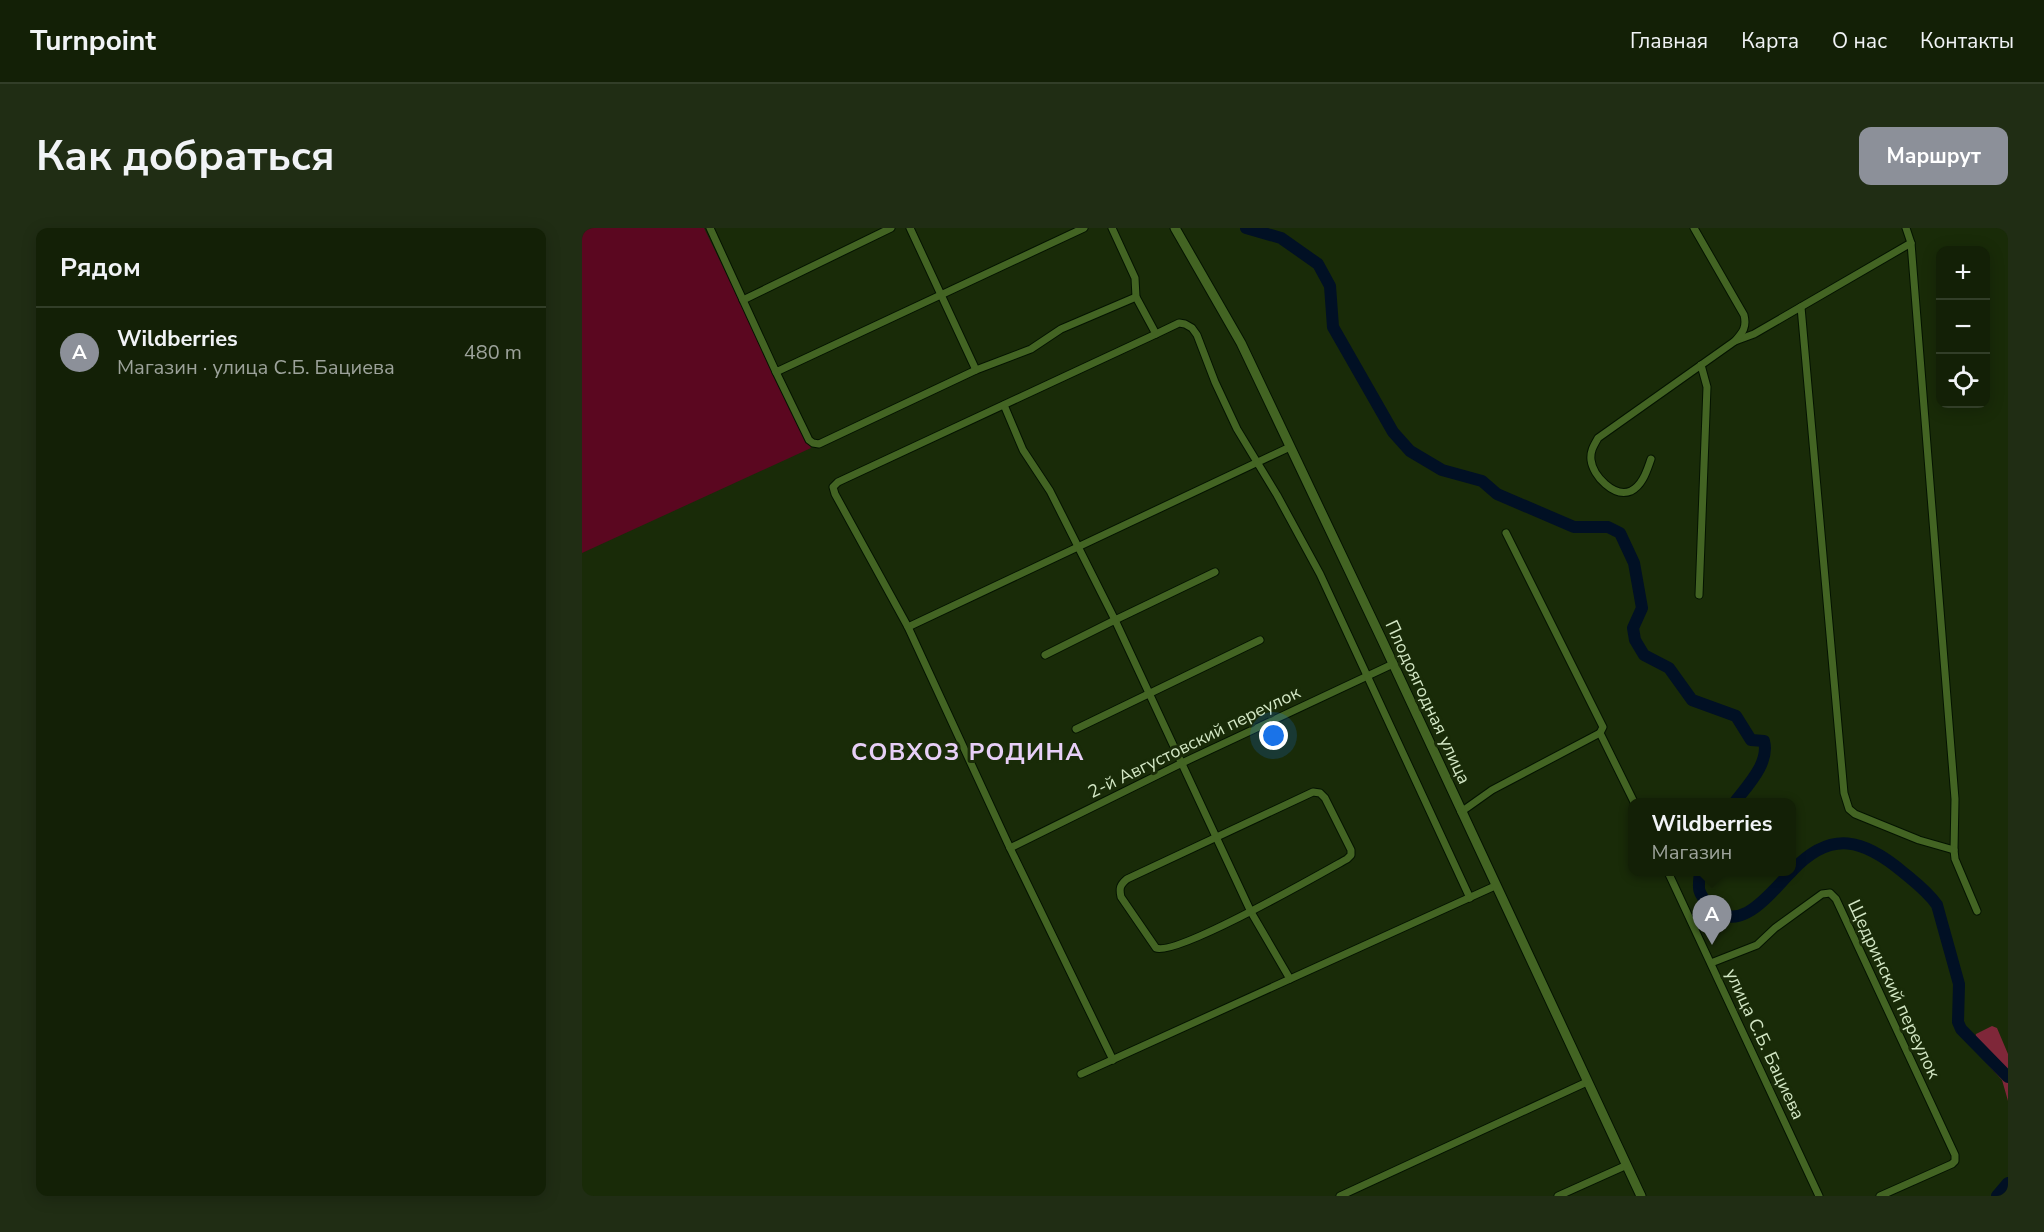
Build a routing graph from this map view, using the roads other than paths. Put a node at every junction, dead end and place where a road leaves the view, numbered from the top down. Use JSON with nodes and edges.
{"nodes":[{"id":1,"x":710,"y":228,"type":"edge"},
{"id":2,"x":891,"y":228,"type":"edge"},
{"id":3,"x":910,"y":228,"type":"edge"},
{"id":4,"x":1084,"y":228,"type":"edge"},
{"id":5,"x":1112,"y":228,"type":"edge"},
{"id":6,"x":1175,"y":228,"type":"edge"},
{"id":7,"x":1695,"y":228,"type":"edge"},
{"id":8,"x":1906,"y":228,"type":"edge"},
{"id":9,"x":1911,"y":243,"type":"junction"},
{"id":10,"x":941,"y":295,"type":"junction"},
{"id":11,"x":1136,"y":297,"type":"junction"},
{"id":12,"x":743,"y":300,"type":"junction"},
{"id":13,"x":1801,"y":307,"type":"junction"},
{"id":14,"x":1156,"y":334,"type":"junction"},
{"id":15,"x":1735,"y":341,"type":"junction"},
{"id":16,"x":1701,"y":365,"type":"junction"},
{"id":17,"x":976,"y":370,"type":"junction"},
{"id":18,"x":776,"y":372,"type":"junction"},
{"id":19,"x":1004,"y":405,"type":"junction"},
{"id":20,"x":1290,"y":447,"type":"junction"},
{"id":21,"x":1651,"y":459,"type":"dead end"},
{"id":22,"x":1256,"y":462,"type":"junction"},
{"id":23,"x":1506,"y":533,"type":"dead end"},
{"id":24,"x":1077,"y":547,"type":"junction"},
{"id":25,"x":1215,"y":572,"type":"dead end"},
{"id":26,"x":1699,"y":595,"type":"dead end"},
{"id":27,"x":1115,"y":620,"type":"junction"},
{"id":28,"x":908,"y":627,"type":"junction"},
{"id":29,"x":1260,"y":640,"type":"dead end"},
{"id":30,"x":1045,"y":655,"type":"dead end"},
{"id":31,"x":1393,"y":664,"type":"junction"},
{"id":32,"x":1366,"y":676,"type":"junction"},
{"id":33,"x":1149,"y":692,"type":"junction"},
{"id":34,"x":1076,"y":729,"type":"dead end"},
{"id":35,"x":1600,"y":733,"type":"junction"},
{"id":36,"x":1182,"y":763,"type":"junction"},
{"id":37,"x":1632,"y":798,"type":"edge"},
{"id":38,"x":1461,"y":812,"type":"junction"},
{"id":39,"x":1216,"y":837,"type":"junction"},
{"id":40,"x":1010,"y":848,"type":"junction"},
{"id":41,"x":1954,"y":850,"type":"junction"},
{"id":42,"x":1670,"y":876,"type":"edge"},
{"id":43,"x":1495,"y":886,"type":"junction"},
{"id":44,"x":1470,"y":898,"type":"junction"},
{"id":45,"x":1977,"y":911,"type":"dead end"},
{"id":46,"x":1251,"y":912,"type":"junction"},
{"id":47,"x":1711,"y":963,"type":"junction"},
{"id":48,"x":1290,"y":979,"type":"junction"},
{"id":49,"x":1113,"y":1060,"type":"junction"},
{"id":50,"x":1081,"y":1074,"type":"dead end"},
{"id":51,"x":1587,"y":1082,"type":"junction"},
{"id":52,"x":1627,"y":1165,"type":"junction"},
{"id":53,"x":1340,"y":1196,"type":"edge"},
{"id":54,"x":1558,"y":1196,"type":"edge"},
{"id":55,"x":1641,"y":1196,"type":"edge"},
{"id":56,"x":1819,"y":1196,"type":"edge"},
{"id":57,"x":1880,"y":1196,"type":"edge"}],
"edges":[{"from":1,"to":12,"type":"street"},
{"from":2,"to":12,"type":"street"},
{"from":3,"to":10,"type":"street"},
{"from":4,"to":10,"type":"street"},
{"from":5,"to":11,"type":"street"},
{"from":6,"to":20,"type":"street","name":"Плодоягодная улица"},
{"from":7,"to":15,"type":"street"},
{"from":8,"to":9,"type":"street"},
{"from":9,"to":13,"type":"street"},
{"from":9,"to":41,"type":"street"},
{"from":10,"to":17,"type":"street"},
{"from":10,"to":18,"type":"street"},
{"from":11,"to":14,"type":"street"},
{"from":11,"to":17,"type":"street"},
{"from":12,"to":18,"type":"street"},
{"from":13,"to":15,"type":"street"},
{"from":13,"to":41,"type":"street"},
{"from":14,"to":19,"type":"street"},
{"from":14,"to":22,"type":"street"},
{"from":15,"to":16,"type":"street"},
{"from":16,"to":21,"type":"street"},
{"from":16,"to":26,"type":"street"},
{"from":17,"to":18,"type":"street"},
{"from":19,"to":24,"type":"street"},
{"from":19,"to":28,"type":"street"},
{"from":20,"to":22,"type":"street"},
{"from":20,"to":31,"type":"street","name":"Плодоягодная улица"},
{"from":22,"to":24,"type":"street"},
{"from":22,"to":32,"type":"street"},
{"from":23,"to":35,"type":"street"},
{"from":24,"to":27,"type":"street"},
{"from":24,"to":28,"type":"street"},
{"from":25,"to":27,"type":"street"},
{"from":27,"to":30,"type":"street"},
{"from":27,"to":33,"type":"street"},
{"from":28,"to":40,"type":"street"},
{"from":29,"to":33,"type":"street"},
{"from":31,"to":32,"type":"street","name":"2-й Августовский переулок"},
{"from":31,"to":38,"type":"street","name":"Плодоягодная улица"},
{"from":32,"to":36,"type":"street","name":"2-й Августовский переулок"},
{"from":32,"to":44,"type":"street"},
{"from":33,"to":34,"type":"street"},
{"from":33,"to":36,"type":"street"},
{"from":35,"to":37,"type":"street"},
{"from":35,"to":38,"type":"street"},
{"from":36,"to":39,"type":"street"},
{"from":36,"to":40,"type":"street","name":"2-й Августовский переулок"},
{"from":38,"to":43,"type":"street","name":"Плодоягодная улица"},
{"from":39,"to":46,"type":"street"},
{"from":39,"to":46,"type":"street"},
{"from":39,"to":46,"type":"street"},
{"from":40,"to":49,"type":"street"},
{"from":41,"to":45,"type":"street"},
{"from":42,"to":47,"type":"street","name":"улица С.Б. Бациева"},
{"from":43,"to":44,"type":"street"},
{"from":43,"to":51,"type":"street","name":"Плодоягодная улица"},
{"from":44,"to":48,"type":"street"},
{"from":46,"to":48,"type":"street"},
{"from":47,"to":56,"type":"street","name":"улица С.Б. Бациева"},
{"from":47,"to":57,"type":"street","name":"Щедринский переулок"},
{"from":48,"to":49,"type":"street"},
{"from":49,"to":50,"type":"street"},
{"from":51,"to":52,"type":"street","name":"Плодоягодная улица"},
{"from":51,"to":53,"type":"street"},
{"from":52,"to":54,"type":"street"},
{"from":52,"to":55,"type":"street","name":"Плодоягодная улица"}]}
